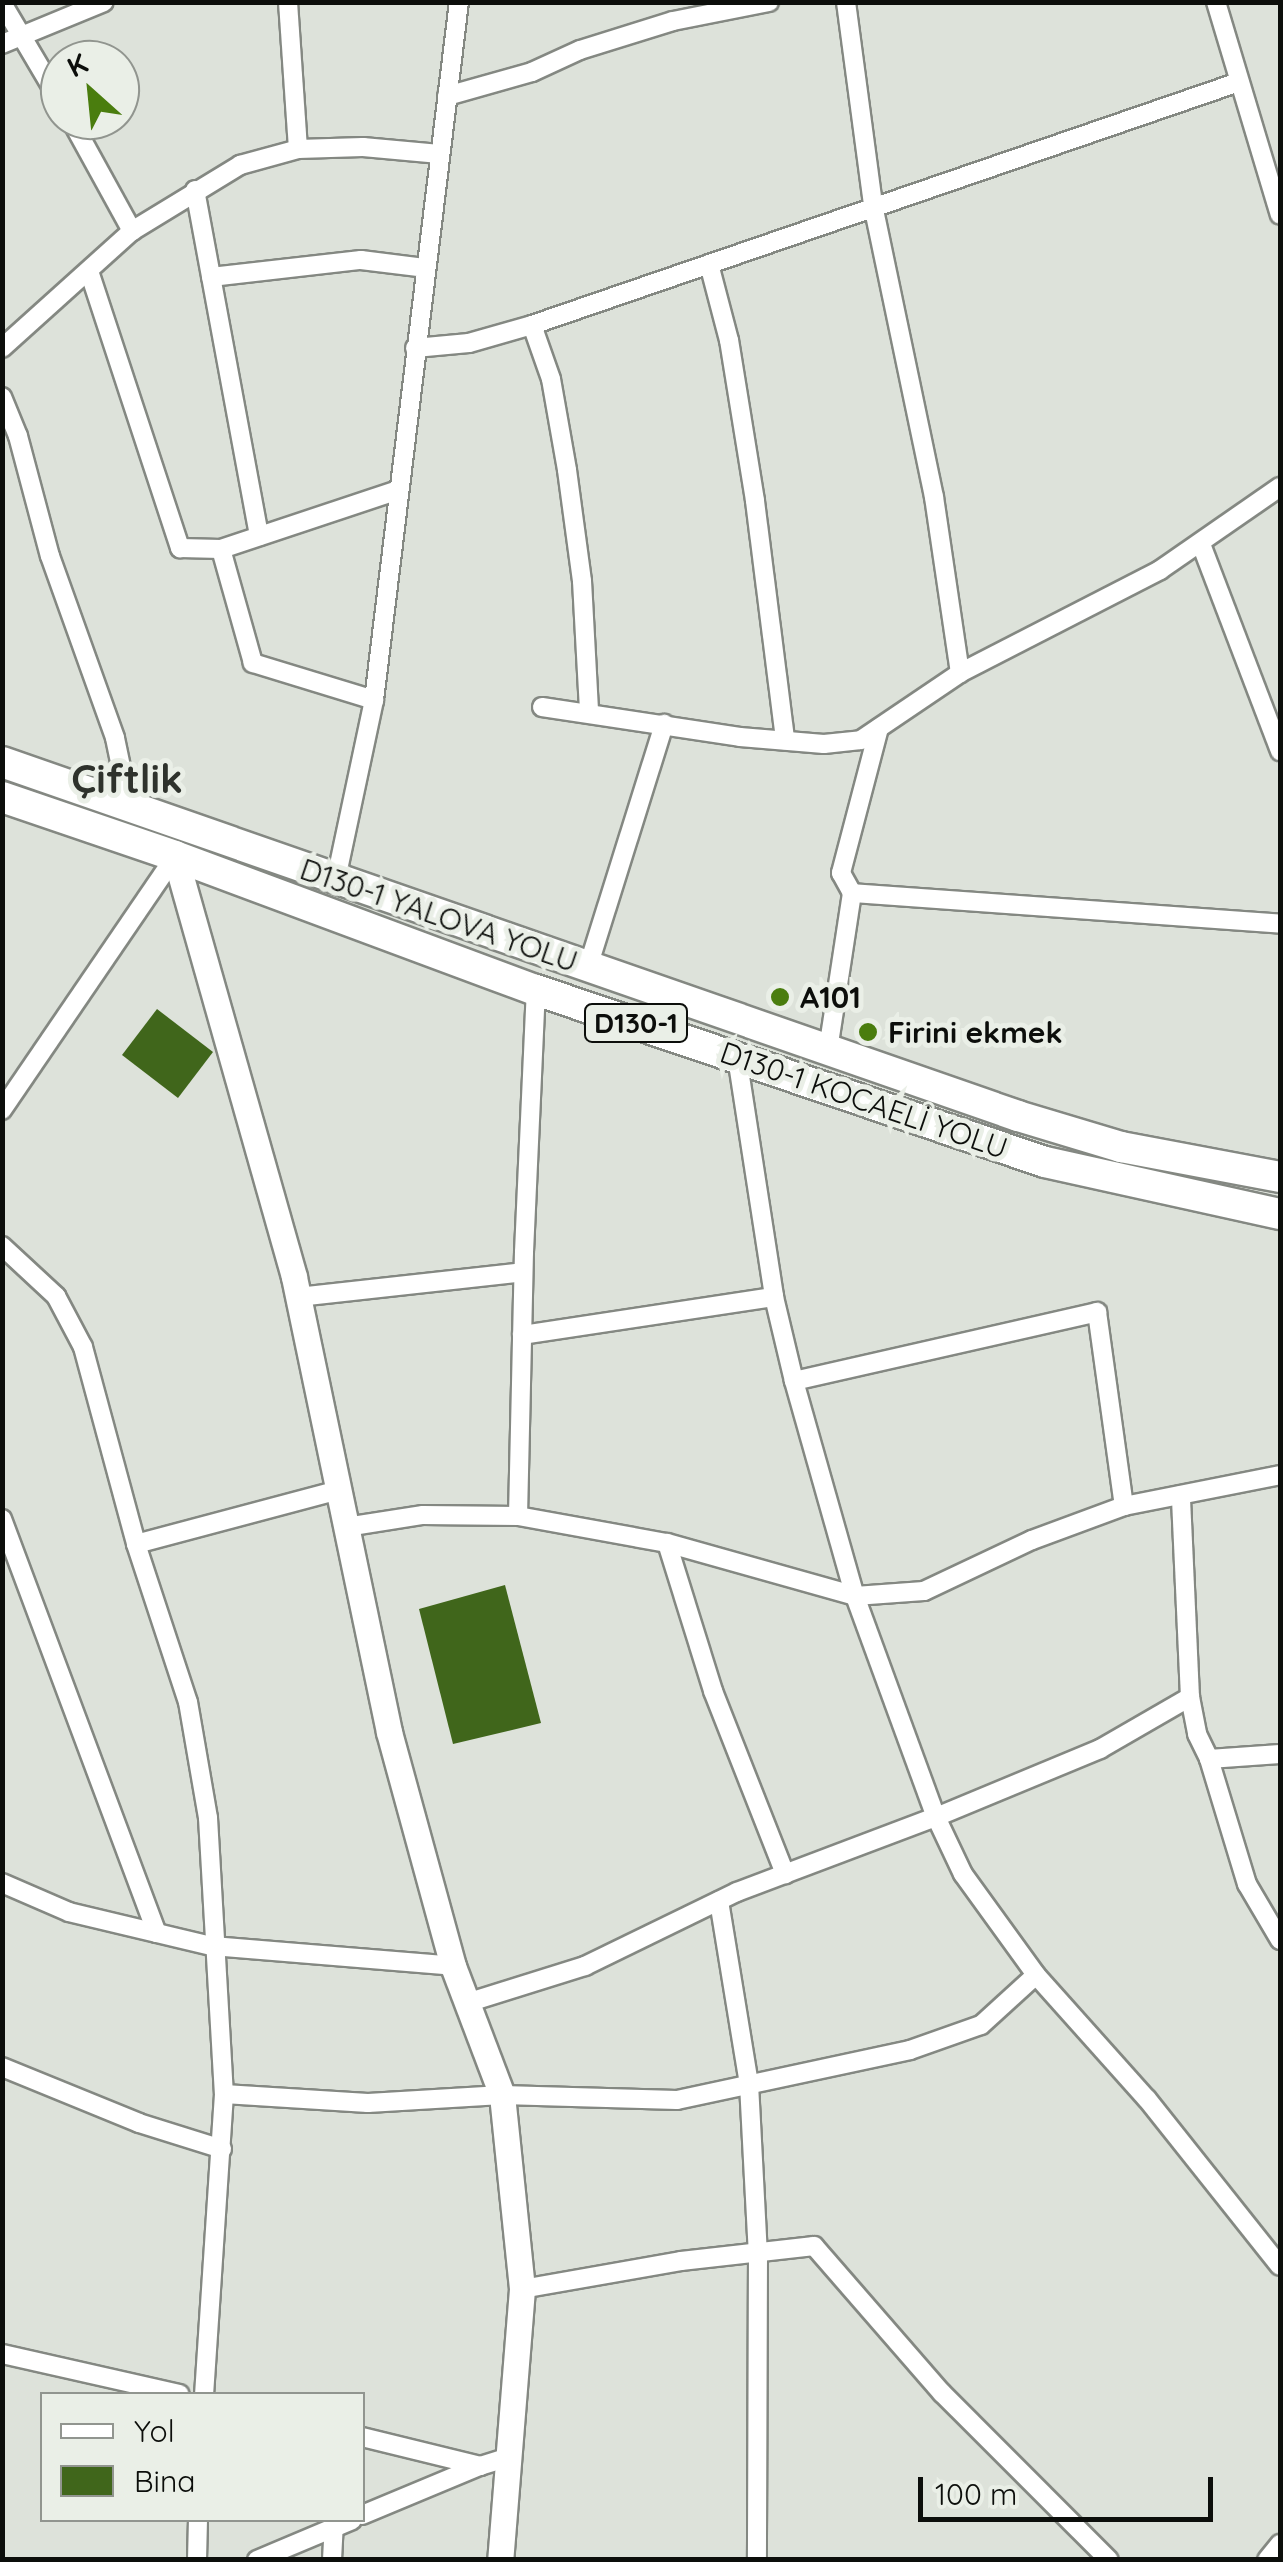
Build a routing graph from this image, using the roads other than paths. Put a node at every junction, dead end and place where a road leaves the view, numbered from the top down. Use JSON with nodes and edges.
{"nodes":[{"id":1,"x":104,"y":2,"type":"edge"},
{"id":2,"x":288,"y":2,"type":"edge"},
{"id":3,"x":460,"y":2,"type":"edge"},
{"id":4,"x":769,"y":2,"type":"edge"},
{"id":5,"x":846,"y":2,"type":"edge"},
{"id":6,"x":1216,"y":2,"type":"edge"},
{"id":7,"x":2,"y":4,"type":"edge"},
{"id":8,"x":24,"y":36,"type":"junction"},
{"id":9,"x":2,"y":44,"type":"edge"},
{"id":10,"x":40,"y":65,"type":"edge"},
{"id":11,"x":1240,"y":82,"type":"junction"},
{"id":12,"x":448,"y":96,"type":"junction"},
{"id":13,"x":81,"y":140,"type":"edge"},
{"id":14,"x":298,"y":150,"type":"junction"},
{"id":15,"x":440,"y":154,"type":"junction"},
{"id":16,"x":195,"y":190,"type":"junction"},
{"id":17,"x":873,"y":205,"type":"junction"},
{"id":18,"x":1280,"y":214,"type":"edge"},
{"id":19,"x":132,"y":231,"type":"junction"},
{"id":20,"x":709,"y":264,"type":"junction"},
{"id":21,"x":425,"y":268,"type":"junction"},
{"id":22,"x":88,"y":271,"type":"junction"},
{"id":23,"x":211,"y":276,"type":"junction"},
{"id":24,"x":532,"y":325,"type":"junction"},
{"id":25,"x":2,"y":348,"type":"edge"},
{"id":26,"x":415,"y":348,"type":"junction"},
{"id":27,"x":2,"y":397,"type":"edge"},
{"id":28,"x":1280,"y":488,"type":"edge"},
{"id":29,"x":398,"y":490,"type":"junction"},
{"id":30,"x":259,"y":536,"type":"junction"},
{"id":31,"x":1200,"y":544,"type":"junction"},
{"id":32,"x":221,"y":549,"type":"junction"},
{"id":33,"x":960,"y":673,"type":"junction"},
{"id":34,"x":374,"y":700,"type":"junction"},
{"id":35,"x":542,"y":707,"type":"dead end"},
{"id":36,"x":589,"y":711,"type":"junction"},
{"id":37,"x":664,"y":724,"type":"junction"},
{"id":38,"x":878,"y":728,"type":"junction"},
{"id":39,"x":785,"y":740,"type":"junction"},
{"id":40,"x":1280,"y":751,"type":"edge"},
{"id":41,"x":2,"y":762,"type":"edge"},
{"id":42,"x":2,"y":797,"type":"edge"},
{"id":43,"x":129,"y":806,"type":"junction"},
{"id":44,"x":175,"y":856,"type":"junction"},
{"id":45,"x":336,"y":880,"type":"junction"},
{"id":46,"x":852,"y":893,"type":"junction"},
{"id":47,"x":1280,"y":924,"type":"edge"},
{"id":48,"x":588,"y":967,"type":"junction"},
{"id":49,"x":536,"y":990,"type":"junction"},
{"id":50,"x":828,"y":1050,"type":"junction"},
{"id":51,"x":738,"y":1057,"type":"junction"},
{"id":52,"x":2,"y":1110,"type":"edge"},
{"id":53,"x":1280,"y":1159,"type":"edge"},
{"id":54,"x":1226,"y":1167,"type":"junction"},
{"id":55,"x":1280,"y":1176,"type":"edge"},
{"id":56,"x":1267,"y":1212,"type":"edge"},
{"id":57,"x":1280,"y":1230,"type":"edge"},
{"id":58,"x":2,"y":1246,"type":"edge"},
{"id":59,"x":523,"y":1272,"type":"junction"},
{"id":60,"x":774,"y":1297,"type":"junction"},
{"id":61,"x":298,"y":1298,"type":"junction"},
{"id":62,"x":522,"y":1335,"type":"junction"},
{"id":63,"x":794,"y":1381,"type":"junction"},
{"id":64,"x":1280,"y":1475,"type":"edge"},
{"id":65,"x":338,"y":1490,"type":"junction"},
{"id":66,"x":1182,"y":1495,"type":"junction"},
{"id":67,"x":1124,"y":1506,"type":"junction"},
{"id":68,"x":518,"y":1516,"type":"junction"},
{"id":69,"x":2,"y":1519,"type":"edge"},
{"id":70,"x":346,"y":1527,"type":"junction"},
{"id":71,"x":667,"y":1543,"type":"junction"},
{"id":72,"x":136,"y":1544,"type":"junction"},
{"id":73,"x":854,"y":1596,"type":"junction"},
{"id":74,"x":1190,"y":1697,"type":"junction"},
{"id":75,"x":1280,"y":1754,"type":"edge"},
{"id":76,"x":1208,"y":1759,"type":"junction"},
{"id":77,"x":936,"y":1817,"type":"junction"},
{"id":78,"x":785,"y":1874,"type":"junction"},
{"id":79,"x":2,"y":1882,"type":"edge"},
{"id":80,"x":719,"y":1900,"type":"junction"},
{"id":81,"x":157,"y":1933,"type":"junction"},
{"id":82,"x":1280,"y":1940,"type":"edge"},
{"id":83,"x":212,"y":1946,"type":"junction"},
{"id":84,"x":453,"y":1966,"type":"junction"},
{"id":85,"x":1036,"y":1975,"type":"junction"},
{"id":86,"x":470,"y":2002,"type":"junction"},
{"id":87,"x":2,"y":2067,"type":"edge"},
{"id":88,"x":749,"y":2084,"type":"junction"},
{"id":89,"x":224,"y":2094,"type":"junction"},
{"id":90,"x":502,"y":2096,"type":"junction"},
{"id":91,"x":222,"y":2149,"type":"junction"},
{"id":92,"x":758,"y":2252,"type":"junction"},
{"id":93,"x":1280,"y":2266,"type":"edge"},
{"id":94,"x":522,"y":2289,"type":"junction"},
{"id":95,"x":2,"y":2354,"type":"edge"},
{"id":96,"x":171,"y":2392,"type":"edge"},
{"id":97,"x":204,"y":2392,"type":"edge"},
{"id":98,"x":365,"y":2439,"type":"edge"},
{"id":99,"x":510,"y":2457,"type":"junction"},
{"id":100,"x":480,"y":2466,"type":"junction"},
{"id":101,"x":365,"y":2514,"type":"edge"},
{"id":102,"x":198,"y":2522,"type":"edge"},
{"id":103,"x":347,"y":2522,"type":"edge"},
{"id":104,"x":334,"y":2527,"type":"junction"},
{"id":105,"x":1280,"y":2544,"type":"edge"},
{"id":106,"x":197,"y":2560,"type":"edge"},
{"id":107,"x":257,"y":2560,"type":"edge"},
{"id":108,"x":332,"y":2560,"type":"edge"},
{"id":109,"x":500,"y":2560,"type":"edge"},
{"id":110,"x":758,"y":2560,"type":"edge"},
{"id":111,"x":1109,"y":2560,"type":"edge"},
{"id":112,"x":1267,"y":2560,"type":"edge"}],
"edges":[{"from":1,"to":8,"type":"street"},
{"from":2,"to":14,"type":"street"},
{"from":3,"to":12,"type":"street"},
{"from":4,"to":12,"type":"street"},
{"from":5,"to":17,"type":"street"},
{"from":6,"to":11,"type":"street"},
{"from":7,"to":8,"type":"street"},
{"from":8,"to":9,"type":"street"},
{"from":8,"to":10,"type":"street"},
{"from":11,"to":17,"type":"street"},
{"from":11,"to":18,"type":"street"},
{"from":12,"to":15,"type":"street"},
{"from":13,"to":19,"type":"street"},
{"from":14,"to":15,"type":"street"},
{"from":14,"to":16,"type":"street"},
{"from":15,"to":21,"type":"street"},
{"from":16,"to":19,"type":"street"},
{"from":16,"to":23,"type":"street"},
{"from":17,"to":20,"type":"street"},
{"from":17,"to":33,"type":"street"},
{"from":19,"to":22,"type":"street"},
{"from":20,"to":24,"type":"street"},
{"from":20,"to":39,"type":"street"},
{"from":21,"to":23,"type":"street"},
{"from":21,"to":26,"type":"street"},
{"from":22,"to":25,"type":"street"},
{"from":22,"to":32,"type":"street"},
{"from":23,"to":30,"type":"street"},
{"from":24,"to":26,"type":"street"},
{"from":24,"to":36,"type":"street"},
{"from":26,"to":29,"type":"street"},
{"from":27,"to":43,"type":"street"},
{"from":28,"to":31,"type":"street"},
{"from":29,"to":30,"type":"street"},
{"from":29,"to":34,"type":"street"},
{"from":30,"to":32,"type":"street"},
{"from":31,"to":33,"type":"street"},
{"from":31,"to":40,"type":"street"},
{"from":32,"to":34,"type":"street"},
{"from":33,"to":38,"type":"street"},
{"from":34,"to":45,"type":"street"},
{"from":35,"to":36,"type":"street"},
{"from":36,"to":37,"type":"street"},
{"from":37,"to":39,"type":"street"},
{"from":37,"to":48,"type":"street"},
{"from":38,"to":39,"type":"street"},
{"from":38,"to":46,"type":"street"},
{"from":41,"to":43,"type":"highway","name":"D130-1 YALOVA YOLU","number":"D130-1"},
{"from":42,"to":44,"type":"highway","name":"D130-1 KOCAELİ YOLU","number":"D130-1"},
{"from":43,"to":45,"type":"highway","name":"D130-1 YALOVA YOLU","number":"D130-1"},
{"from":44,"to":49,"type":"highway","name":"D130-1 KOCAELİ YOLU","number":"D130-1"},
{"from":44,"to":52,"type":"street"},
{"from":44,"to":61,"type":"street"},
{"from":45,"to":48,"type":"highway","name":"D130-1 YALOVA YOLU","number":"D130-1"},
{"from":46,"to":47,"type":"street"},
{"from":46,"to":50,"type":"street"},
{"from":48,"to":50,"type":"highway","name":"D130-1 YALOVA YOLU","number":"D130-1"},
{"from":49,"to":51,"type":"highway","name":"D130-1 KOCAELİ YOLU","number":"D130-1"},
{"from":49,"to":59,"type":"street"},
{"from":50,"to":54,"type":"highway","name":"D130-1 YALOVA YOLU","number":"D130-1"},
{"from":51,"to":56,"type":"highway","name":"D130-1 KOCAELİ YOLU","number":"D130-1"},
{"from":51,"to":60,"type":"street"},
{"from":53,"to":54,"type":"street"},
{"from":54,"to":55,"type":"highway","name":"D130-1 YALOVA YOLU","number":"D130-1"},
{"from":56,"to":57,"type":"street"},
{"from":58,"to":72,"type":"street"},
{"from":59,"to":61,"type":"street"},
{"from":59,"to":62,"type":"street"},
{"from":60,"to":62,"type":"street"},
{"from":60,"to":63,"type":"street"},
{"from":61,"to":65,"type":"street"},
{"from":62,"to":68,"type":"street"},
{"from":63,"to":67,"type":"street"},
{"from":63,"to":73,"type":"street"},
{"from":64,"to":66,"type":"street"},
{"from":65,"to":70,"type":"street"},
{"from":65,"to":72,"type":"street"},
{"from":66,"to":67,"type":"street"},
{"from":66,"to":74,"type":"street"},
{"from":67,"to":73,"type":"street"},
{"from":68,"to":70,"type":"street"},
{"from":68,"to":71,"type":"street"},
{"from":69,"to":81,"type":"street"},
{"from":70,"to":84,"type":"street"},
{"from":71,"to":73,"type":"street"},
{"from":71,"to":78,"type":"street"},
{"from":72,"to":83,"type":"street"},
{"from":73,"to":77,"type":"street"},
{"from":74,"to":76,"type":"street"},
{"from":74,"to":77,"type":"street"},
{"from":75,"to":76,"type":"street"},
{"from":76,"to":82,"type":"street"},
{"from":77,"to":78,"type":"street"},
{"from":77,"to":85,"type":"street"},
{"from":78,"to":80,"type":"street"},
{"from":79,"to":81,"type":"street"},
{"from":80,"to":86,"type":"street"},
{"from":80,"to":88,"type":"street"},
{"from":81,"to":83,"type":"street"},
{"from":83,"to":84,"type":"street"},
{"from":83,"to":89,"type":"street"},
{"from":84,"to":86,"type":"street"},
{"from":85,"to":88,"type":"street"},
{"from":85,"to":93,"type":"street"},
{"from":86,"to":90,"type":"street"},
{"from":87,"to":91,"type":"street"},
{"from":88,"to":90,"type":"street"},
{"from":88,"to":92,"type":"street"},
{"from":89,"to":90,"type":"street"},
{"from":89,"to":91,"type":"street"},
{"from":90,"to":94,"type":"street"},
{"from":91,"to":97,"type":"street"},
{"from":92,"to":94,"type":"street"},
{"from":92,"to":110,"type":"street"},
{"from":92,"to":111,"type":"street"},
{"from":94,"to":99,"type":"street"},
{"from":95,"to":96,"type":"street"},
{"from":98,"to":100,"type":"street"},
{"from":99,"to":100,"type":"street"},
{"from":99,"to":109,"type":"street"},
{"from":100,"to":101,"type":"street"},
{"from":102,"to":106,"type":"street"},
{"from":103,"to":104,"type":"street"},
{"from":104,"to":107,"type":"street"},
{"from":104,"to":108,"type":"street"},
{"from":105,"to":112,"type":"street"}]}
